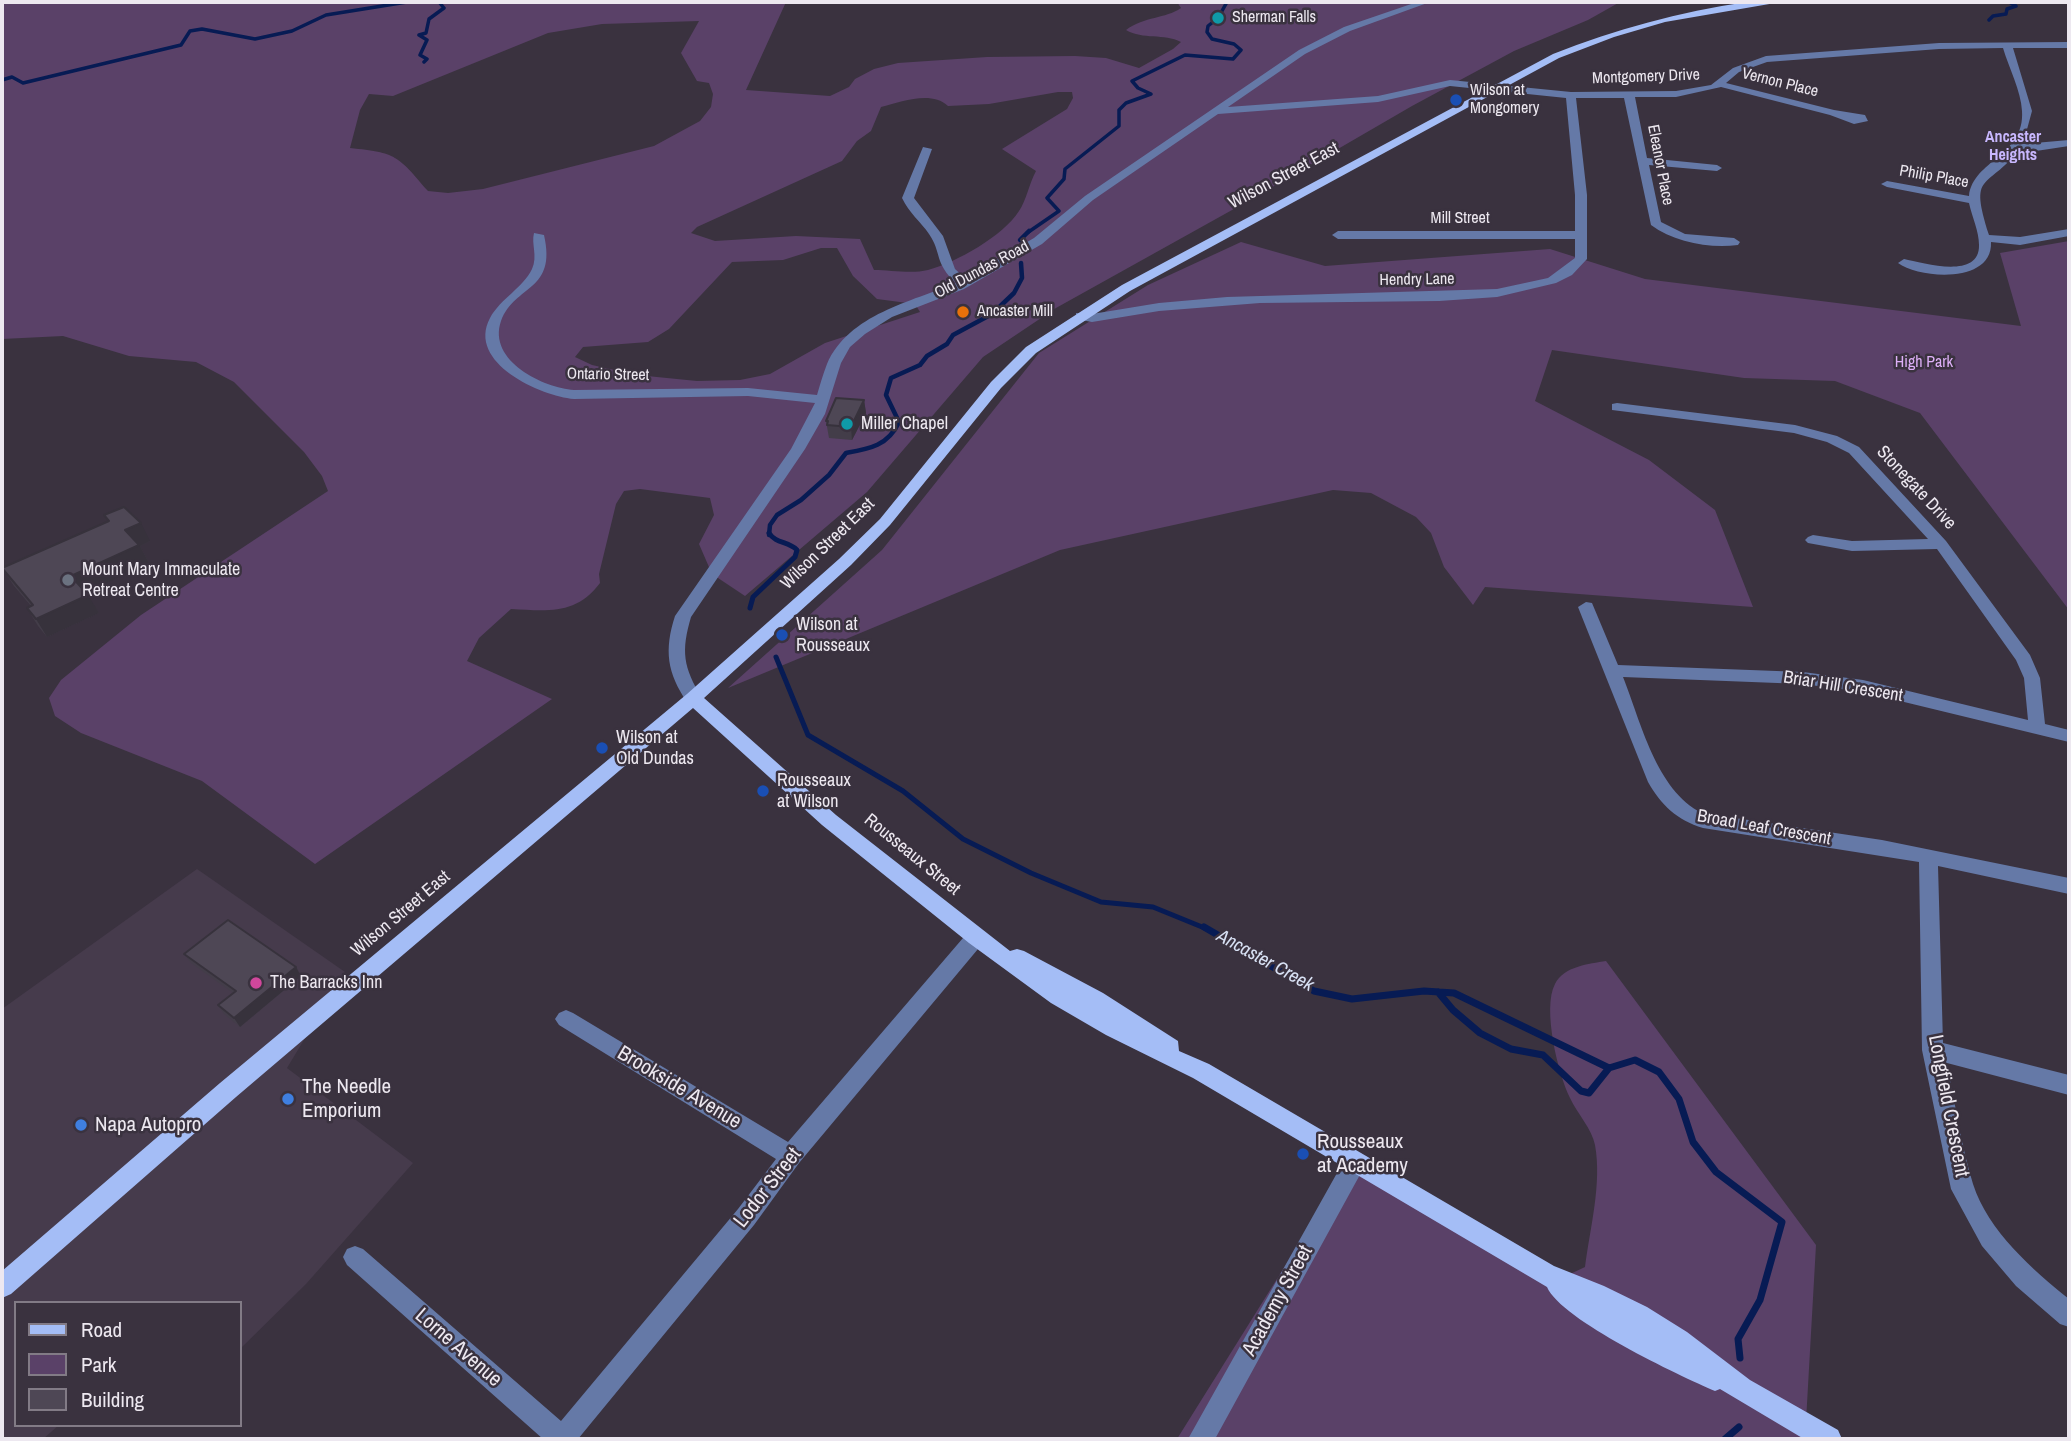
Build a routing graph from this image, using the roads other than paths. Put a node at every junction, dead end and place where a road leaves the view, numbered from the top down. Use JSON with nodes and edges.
{"nodes":[{"id":1,"x":1424,"y":2,"type":"edge"},
{"id":2,"x":1776,"y":2,"type":"edge"},
{"id":3,"x":2007,"y":45,"type":"junction"},
{"id":4,"x":2069,"y":45,"type":"edge"},
{"id":5,"x":1719,"y":84,"type":"junction"},
{"id":6,"x":1495,"y":87,"type":"junction"},
{"id":7,"x":1571,"y":95,"type":"junction"},
{"id":8,"x":1629,"y":95,"type":"junction"},
{"id":9,"x":1218,"y":111,"type":"junction"},
{"id":10,"x":1834,"y":113,"type":"dead end"},
{"id":11,"x":2069,"y":143,"type":"edge"},
{"id":12,"x":2016,"y":147,"type":"junction"},
{"id":13,"x":927,"y":149,"type":"dead end"},
{"id":14,"x":1645,"y":161,"type":"junction"},
{"id":15,"x":1717,"y":168,"type":"dead end"},
{"id":16,"x":1887,"y":184,"type":"dead end"},
{"id":17,"x":1974,"y":200,"type":"junction"},
{"id":18,"x":2069,"y":233,"type":"edge"},
{"id":19,"x":538,"y":234,"type":"dead end"},
{"id":20,"x":1338,"y":235,"type":"dead end"},
{"id":21,"x":1581,"y":235,"type":"junction"},
{"id":22,"x":1984,"y":238,"type":"junction"},
{"id":23,"x":1734,"y":242,"type":"dead end"},
{"id":24,"x":1904,"y":263,"type":"dead end"},
{"id":25,"x":964,"y":283,"type":"junction"},
{"id":26,"x":1081,"y":316,"type":"junction"},
{"id":27,"x":824,"y":400,"type":"junction"},
{"id":28,"x":1618,"y":407,"type":"dead end"},
{"id":29,"x":1813,"y":540,"type":"dead end"},
{"id":30,"x":1941,"y":544,"type":"junction"},
{"id":31,"x":1586,"y":607,"type":"dead end"},
{"id":32,"x":1613,"y":671,"type":"junction"},
{"id":33,"x":693,"y":698,"type":"junction"},
{"id":34,"x":2037,"y":727,"type":"junction"},
{"id":35,"x":2069,"y":736,"type":"edge"},
{"id":36,"x":1928,"y":856,"type":"junction"},
{"id":37,"x":2069,"y":887,"type":"edge"},
{"id":38,"x":976,"y":937,"type":"junction"},
{"id":39,"x":566,"y":1019,"type":"dead end"},
{"id":40,"x":1933,"y":1050,"type":"junction"},
{"id":41,"x":2069,"y":1085,"type":"edge"},
{"id":42,"x":791,"y":1156,"type":"junction"},
{"id":43,"x":1354,"y":1164,"type":"junction"},
{"id":44,"x":355,"y":1257,"type":"dead end"},
{"id":45,"x":2,"y":1286,"type":"edge"},
{"id":46,"x":2069,"y":1315,"type":"edge"},
{"id":47,"x":562,"y":1439,"type":"edge"},
{"id":48,"x":1201,"y":1439,"type":"edge"},
{"id":49,"x":1829,"y":1439,"type":"edge"}],
"edges":[{"from":1,"to":9,"type":"street","name":"Old Dundas Road"},
{"from":2,"to":6,"type":"main road","name":"Wilson Street East"},
{"from":3,"to":4,"type":"street","name":"Montgomery Drive"},
{"from":3,"to":5,"type":"street","name":"Montgomery Drive"},
{"from":3,"to":12,"type":"street"},
{"from":5,"to":8,"type":"street","name":"Montgomery Drive"},
{"from":5,"to":10,"type":"street","name":"Vernon Place"},
{"from":6,"to":7,"type":"street","name":"Montgomery Drive"},
{"from":6,"to":9,"type":"street","name":"Montgomery Drive"},
{"from":6,"to":26,"type":"main road","name":"Wilson Street East"},
{"from":7,"to":8,"type":"street","name":"Montgomery Drive"},
{"from":7,"to":21,"type":"street","name":"Hendry Lane"},
{"from":8,"to":14,"type":"street","name":"Eleanor Place"},
{"from":9,"to":25,"type":"street","name":"Old Dundas Road"},
{"from":11,"to":12,"type":"street"},
{"from":12,"to":17,"type":"street"},
{"from":13,"to":25,"type":"street"},
{"from":14,"to":15,"type":"street"},
{"from":14,"to":23,"type":"street","name":"Eleanor Place"},
{"from":16,"to":17,"type":"street","name":"Philip Place"},
{"from":17,"to":22,"type":"street"},
{"from":18,"to":22,"type":"street"},
{"from":19,"to":27,"type":"street","name":"Ontario Street"},
{"from":20,"to":21,"type":"street","name":"Mill Street"},
{"from":21,"to":26,"type":"street","name":"Hendry Lane"},
{"from":22,"to":24,"type":"street"},
{"from":25,"to":27,"type":"street","name":"Old Dundas Road"},
{"from":26,"to":33,"type":"main road","name":"Wilson Street East"},
{"from":27,"to":33,"type":"street","name":"Old Dundas Road"},
{"from":28,"to":30,"type":"street","name":"Stonegate Drive"},
{"from":29,"to":30,"type":"street"},
{"from":30,"to":34,"type":"street","name":"Stonegate Drive"},
{"from":31,"to":32,"type":"street","name":"Broad Leaf Crescent"},
{"from":32,"to":34,"type":"street","name":"Briar Hill Crescent"},
{"from":32,"to":36,"type":"street","name":"Broad Leaf Crescent"},
{"from":33,"to":38,"type":"main road","name":"Rousseaux Street"},
{"from":33,"to":45,"type":"main road","name":"Wilson Street East"},
{"from":34,"to":35,"type":"street","name":"Briar Hill Crescent"},
{"from":36,"to":37,"type":"street","name":"Broad Leaf Crescent"},
{"from":36,"to":40,"type":"street","name":"Longfield Crescent"},
{"from":38,"to":42,"type":"street","name":"Lodor Street"},
{"from":38,"to":43,"type":"main road","name":"Rousseaux Street"},
{"from":39,"to":42,"type":"street","name":"Brookside Avenue"},
{"from":40,"to":41,"type":"street"},
{"from":40,"to":46,"type":"street","name":"Longfield Crescent"},
{"from":42,"to":47,"type":"street","name":"Lodor Street"},
{"from":43,"to":48,"type":"street","name":"Academy Street"},
{"from":43,"to":49,"type":"main road","name":"Rousseaux Street"},
{"from":44,"to":47,"type":"street","name":"Lorne Avenue"}]}
